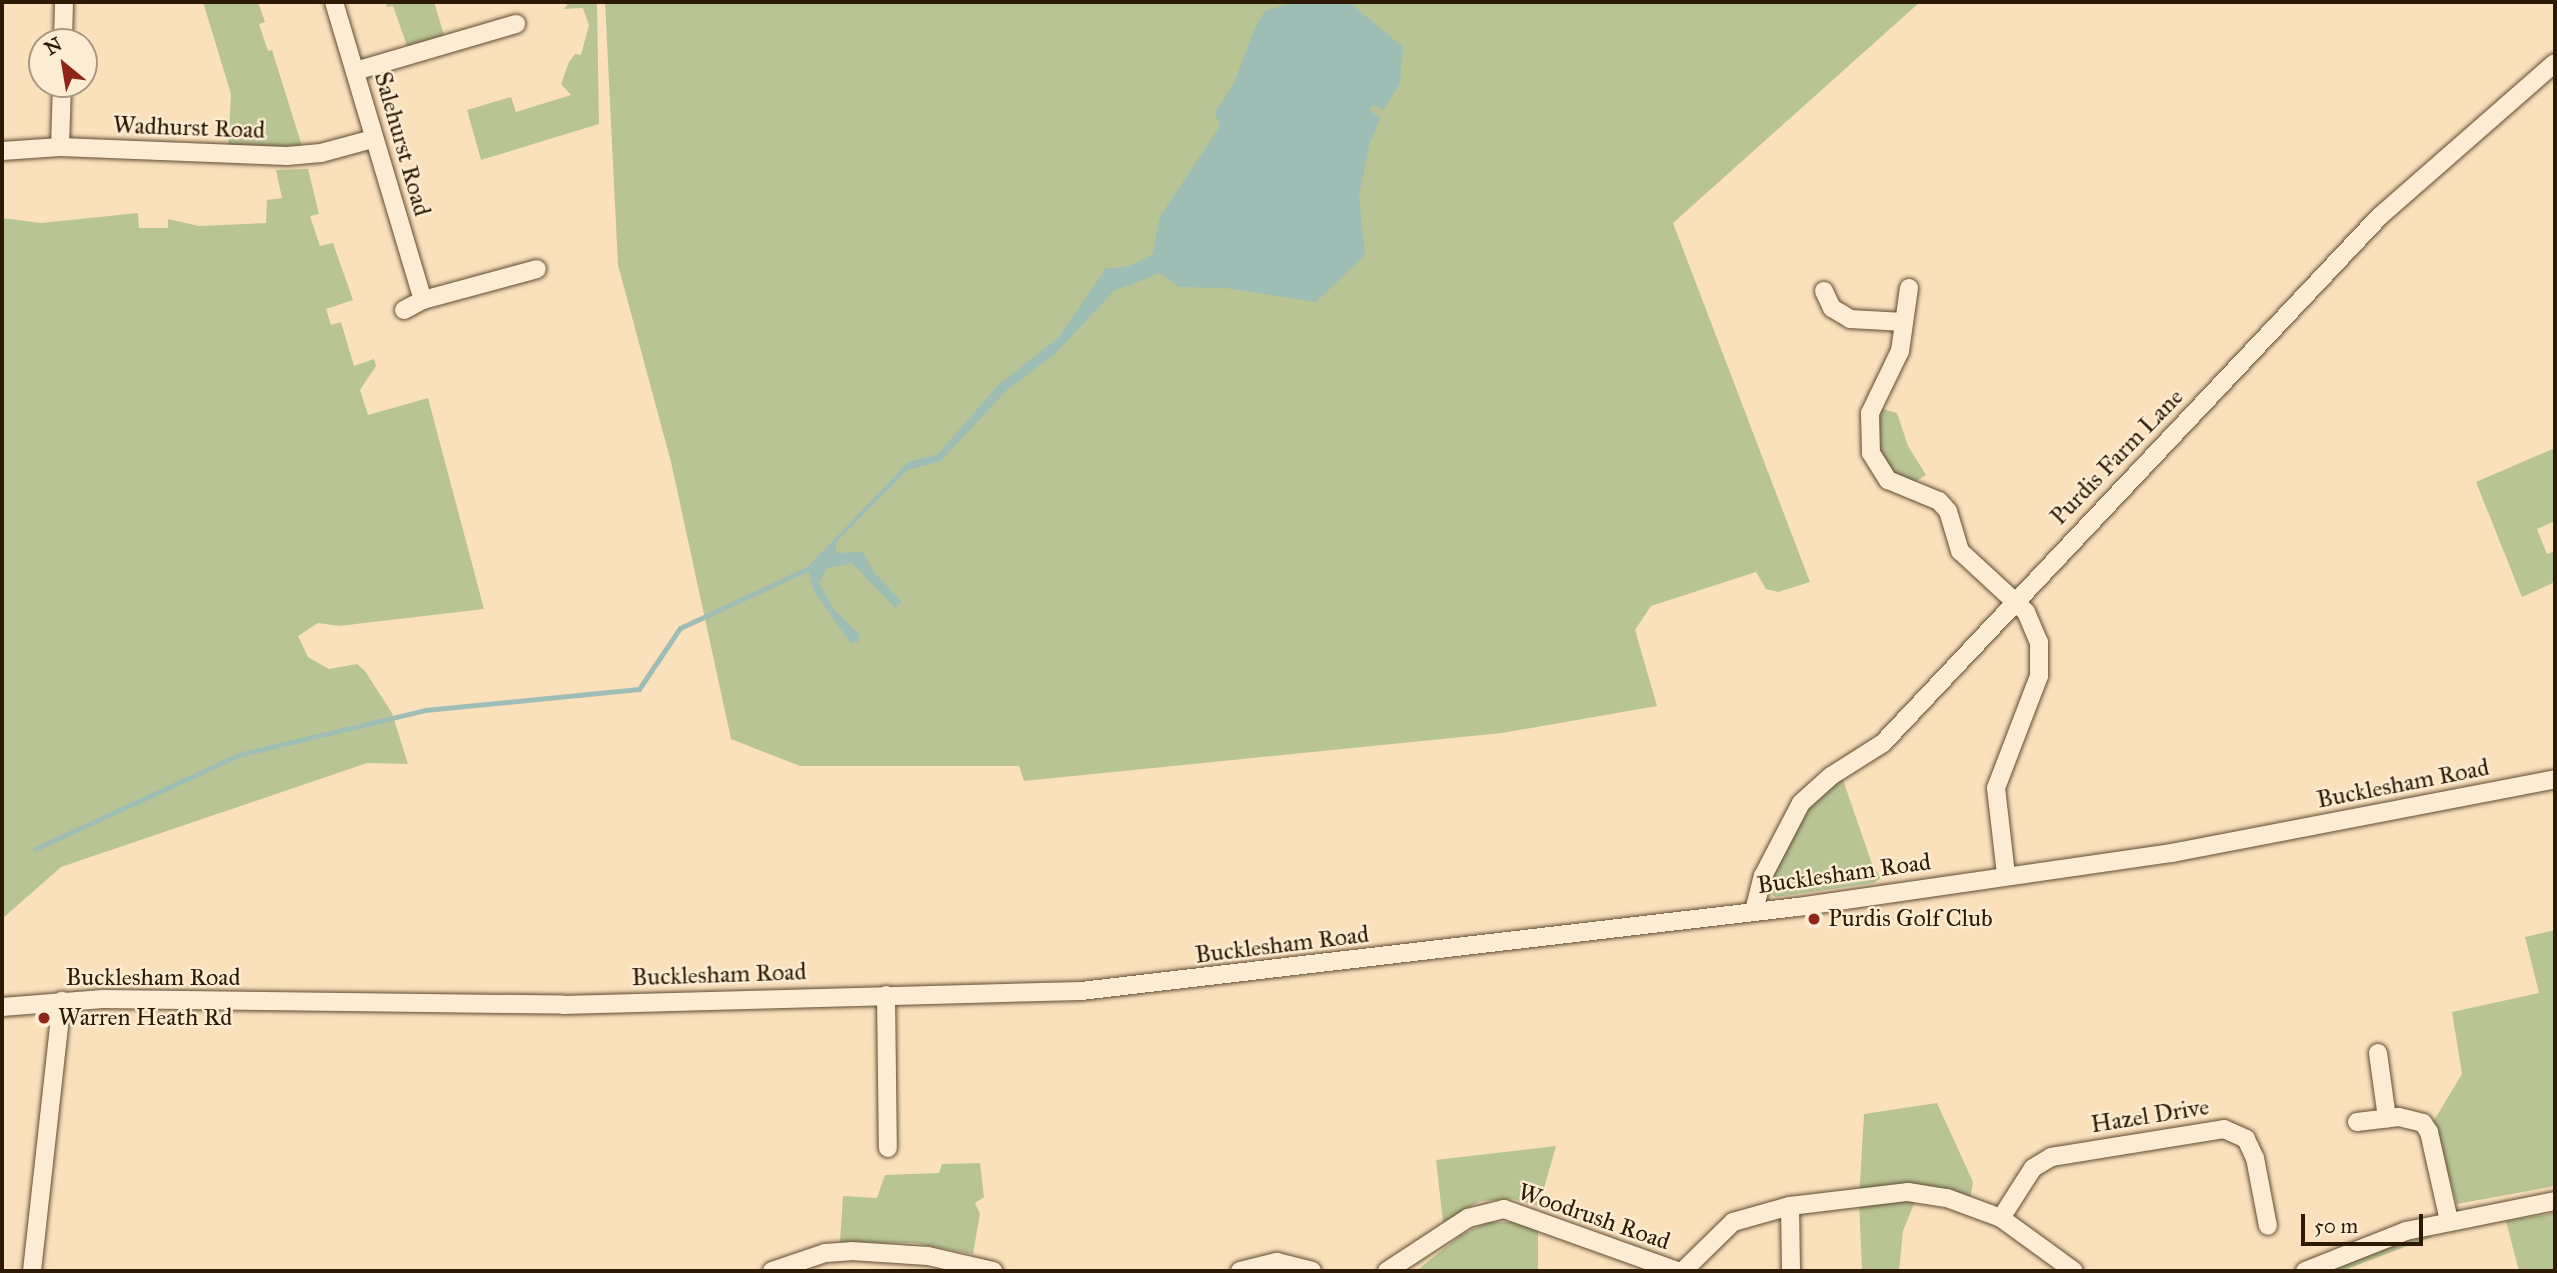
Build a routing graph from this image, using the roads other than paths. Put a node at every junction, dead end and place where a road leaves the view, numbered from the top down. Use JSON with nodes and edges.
{"nodes":[{"id":1,"x":64,"y":2,"type":"edge"},
{"id":2,"x":334,"y":2,"type":"edge"},
{"id":3,"x":516,"y":24,"type":"dead end"},
{"id":4,"x":63,"y":28,"type":"edge"},
{"id":5,"x":2555,"y":63,"type":"edge"},
{"id":6,"x":355,"y":71,"type":"junction"},
{"id":7,"x":62,"y":98,"type":"edge"},
{"id":8,"x":373,"y":139,"type":"junction"},
{"id":9,"x":60,"y":147,"type":"junction"},
{"id":10,"x":2,"y":150,"type":"edge"},
{"id":11,"x":537,"y":269,"type":"dead end"},
{"id":12,"x":1909,"y":288,"type":"dead end"},
{"id":13,"x":1824,"y":291,"type":"dead end"},
{"id":14,"x":423,"y":300,"type":"junction"},
{"id":15,"x":404,"y":310,"type":"dead end"},
{"id":16,"x":1904,"y":322,"type":"junction"},
{"id":17,"x":2014,"y":599,"type":"junction"},
{"id":18,"x":2555,"y":779,"type":"edge"},
{"id":19,"x":2006,"y":875,"type":"junction"},
{"id":20,"x":1754,"y":911,"type":"junction"},
{"id":21,"x":886,"y":995,"type":"junction"},
{"id":22,"x":62,"y":1001,"type":"junction"},
{"id":23,"x":2,"y":1007,"type":"edge"},
{"id":24,"x":2378,"y":1053,"type":"dead end"},
{"id":25,"x":2387,"y":1118,"type":"junction"},
{"id":26,"x":2357,"y":1122,"type":"dead end"},
{"id":27,"x":888,"y":1149,"type":"dead end"},
{"id":28,"x":2555,"y":1201,"type":"edge"},
{"id":29,"x":1790,"y":1206,"type":"junction"},
{"id":30,"x":2001,"y":1218,"type":"junction"},
{"id":31,"x":2449,"y":1220,"type":"junction"},
{"id":32,"x":2268,"y":1226,"type":"dead end"},
{"id":33,"x":926,"y":1263,"type":"edge"},
{"id":34,"x":32,"y":1271,"type":"edge"},
{"id":35,"x":772,"y":1271,"type":"edge"},
{"id":36,"x":993,"y":1271,"type":"edge"},
{"id":37,"x":1240,"y":1271,"type":"edge"},
{"id":38,"x":1312,"y":1271,"type":"edge"},
{"id":39,"x":1387,"y":1271,"type":"edge"},
{"id":40,"x":1677,"y":1271,"type":"edge"},
{"id":41,"x":1683,"y":1271,"type":"edge"},
{"id":42,"x":1791,"y":1271,"type":"edge"},
{"id":43,"x":2074,"y":1271,"type":"edge"},
{"id":44,"x":2308,"y":1271,"type":"edge"}],
"edges":[{"from":1,"to":4,"type":"street"},
{"from":2,"to":6,"type":"street","name":"Salehurst Road"},
{"from":3,"to":6,"type":"street"},
{"from":5,"to":17,"type":"street","name":"Purdis Farm Lane"},
{"from":6,"to":8,"type":"street","name":"Salehurst Road"},
{"from":7,"to":9,"type":"street"},
{"from":8,"to":9,"type":"street","name":"Wadhurst Road"},
{"from":8,"to":14,"type":"street","name":"Salehurst Road"},
{"from":9,"to":10,"type":"street","name":"Wadhurst Road"},
{"from":11,"to":14,"type":"street"},
{"from":12,"to":16,"type":"street"},
{"from":13,"to":16,"type":"street"},
{"from":14,"to":15,"type":"street"},
{"from":16,"to":17,"type":"street"},
{"from":17,"to":19,"type":"street"},
{"from":17,"to":20,"type":"street","name":"Purdis Farm Lane"},
{"from":18,"to":19,"type":"street","name":"Bucklesham Road"},
{"from":19,"to":20,"type":"street","name":"Bucklesham Road"},
{"from":20,"to":21,"type":"street","name":"Bucklesham Road"},
{"from":21,"to":22,"type":"street","name":"Bucklesham Road"},
{"from":21,"to":27,"type":"street"},
{"from":22,"to":23,"type":"street","name":"Bucklesham Road"},
{"from":22,"to":34,"type":"street"},
{"from":24,"to":25,"type":"street"},
{"from":25,"to":26,"type":"street"},
{"from":25,"to":31,"type":"street"},
{"from":28,"to":31,"type":"street"},
{"from":29,"to":30,"type":"street"},
{"from":29,"to":41,"type":"street"},
{"from":29,"to":42,"type":"street"},
{"from":30,"to":32,"type":"street","name":"Hazel Drive"},
{"from":30,"to":43,"type":"street"},
{"from":31,"to":44,"type":"street"},
{"from":33,"to":35,"type":"street"},
{"from":33,"to":36,"type":"street"},
{"from":37,"to":38,"type":"street"},
{"from":39,"to":40,"type":"street","name":"Woodrush Road"}]}
